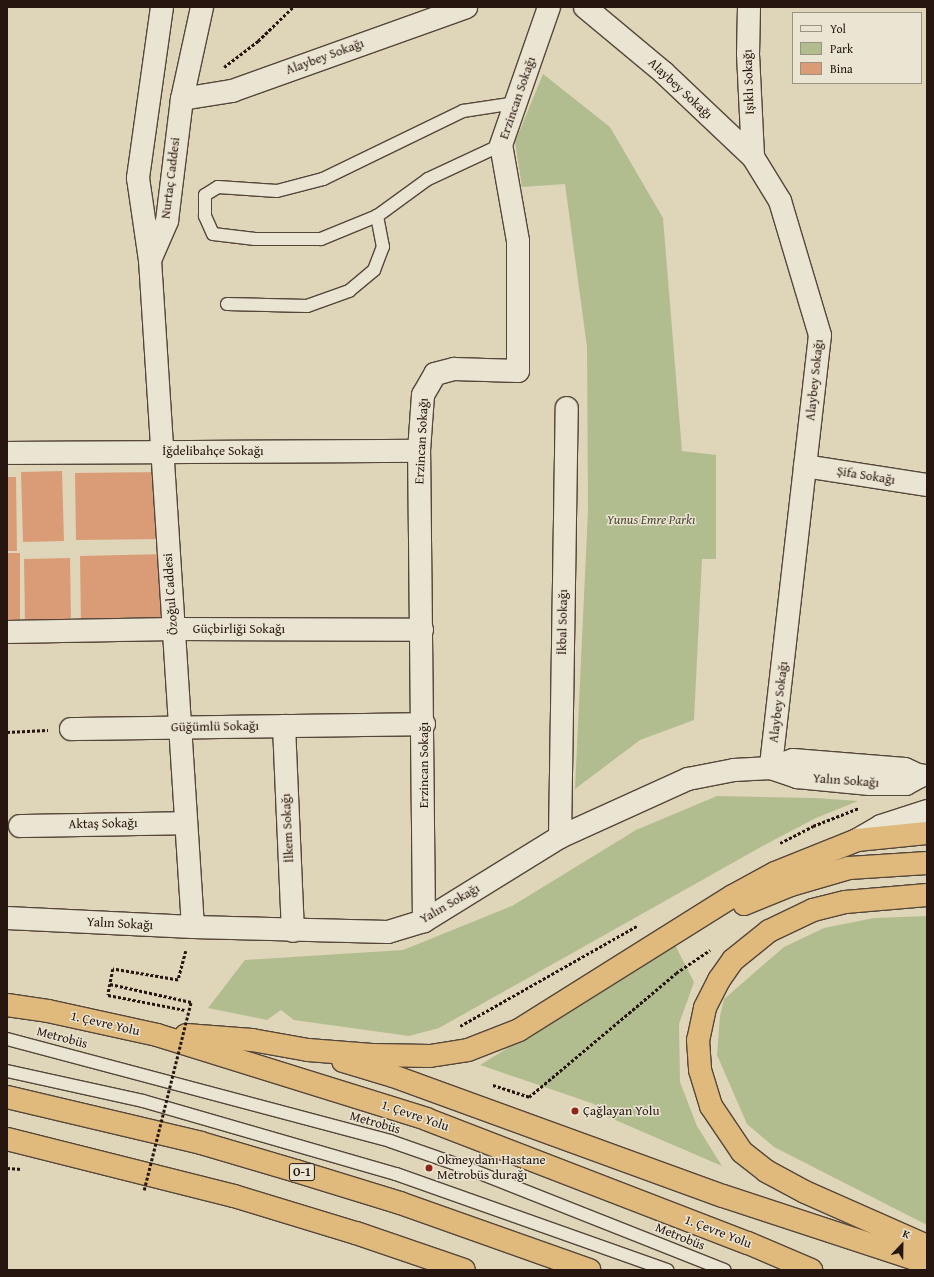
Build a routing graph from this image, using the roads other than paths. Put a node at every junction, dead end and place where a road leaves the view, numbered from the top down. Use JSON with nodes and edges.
{"nodes":[{"id":1,"x":162,"y":7,"type":"edge"},
{"id":2,"x":202,"y":7,"type":"edge"},
{"id":3,"x":466,"y":7,"type":"edge"},
{"id":4,"x":549,"y":7,"type":"edge"},
{"id":5,"x":585,"y":7,"type":"edge"},
{"id":6,"x":748,"y":7,"type":"edge"},
{"id":7,"x":182,"y":99,"type":"junction"},
{"id":8,"x":516,"y":103,"type":"junction"},
{"id":9,"x":501,"y":145,"type":"junction"},
{"id":10,"x":753,"y":157,"type":"junction"},
{"id":11,"x":377,"y":216,"type":"junction"},
{"id":12,"x":150,"y":260,"type":"junction"},
{"id":13,"x":227,"y":304,"type":"dead end"},
{"id":14,"x":567,"y":408,"type":"dead end"},
{"id":15,"x":162,"y":451,"type":"junction"},
{"id":16,"x":419,"y":451,"type":"junction"},
{"id":17,"x":7,"y":453,"type":"edge"},
{"id":18,"x":806,"y":466,"type":"junction"},
{"id":19,"x":927,"y":485,"type":"edge"},
{"id":20,"x":174,"y":629,"type":"junction"},
{"id":21,"x":422,"y":630,"type":"junction"},
{"id":22,"x":7,"y":632,"type":"edge"},
{"id":23,"x":424,"y":724,"type":"junction"},
{"id":24,"x":284,"y":726,"type":"junction"},
{"id":25,"x":180,"y":727,"type":"junction"},
{"id":26,"x":71,"y":729,"type":"road end"},
{"id":27,"x":771,"y":768,"type":"junction"},
{"id":28,"x":923,"y":775,"type":"edge"},
{"id":29,"x":927,"y":811,"type":"edge"},
{"id":30,"x":186,"y":823,"type":"junction"},
{"id":31,"x":20,"y":826,"type":"dead end"},
{"id":32,"x":927,"y":833,"type":"edge"},
{"id":33,"x":560,"y":837,"type":"junction"},
{"id":34,"x":857,"y":840,"type":"junction"},
{"id":35,"x":927,"y":863,"type":"edge"},
{"id":36,"x":927,"y":895,"type":"edge"},
{"id":37,"x":7,"y":918,"type":"edge"},
{"id":38,"x":424,"y":921,"type":"junction"},
{"id":39,"x":193,"y":927,"type":"junction"},
{"id":40,"x":683,"y":928,"type":"junction"},
{"id":41,"x":293,"y":931,"type":"junction"},
{"id":42,"x":7,"y":1005,"type":"edge"},
{"id":43,"x":157,"y":1036,"type":"junction"},
{"id":44,"x":7,"y":1039,"type":"edge"},
{"id":45,"x":308,"y":1050,"type":"junction"},
{"id":46,"x":7,"y":1071,"type":"edge"},
{"id":47,"x":7,"y":1097,"type":"edge"},
{"id":48,"x":7,"y":1139,"type":"edge"},
{"id":49,"x":912,"y":1245,"type":"edge"},
{"id":50,"x":927,"y":1263,"type":"edge"},
{"id":51,"x":464,"y":1270,"type":"edge"},
{"id":52,"x":589,"y":1270,"type":"edge"},
{"id":53,"x":667,"y":1270,"type":"edge"},
{"id":54,"x":724,"y":1270,"type":"edge"},
{"id":55,"x":810,"y":1270,"type":"edge"}],
"edges":[{"from":1,"to":12,"type":"street","name":"Nurtaç Caddesi"},
{"from":2,"to":7,"type":"street","name":"Nurtaç Caddesi"},
{"from":3,"to":7,"type":"street","name":"Alaybey Sokağı"},
{"from":4,"to":8,"type":"street","name":"Erzincan Sokağı"},
{"from":5,"to":10,"type":"street","name":"Alaybey Sokağı"},
{"from":6,"to":10,"type":"street","name":"Işıklı Sokağı"},
{"from":7,"to":12,"type":"street","name":"Nurtaç Caddesi"},
{"from":8,"to":9,"type":"street","name":"Erzincan Sokağı"},
{"from":8,"to":11,"type":"lane"},
{"from":9,"to":11,"type":"lane"},
{"from":9,"to":16,"type":"street","name":"Erzincan Sokağı"},
{"from":10,"to":18,"type":"street","name":"Alaybey Sokağı"},
{"from":11,"to":13,"type":"lane"},
{"from":12,"to":15,"type":"street","name":"Özoğul Caddesi"},
{"from":14,"to":33,"type":"street","name":"İkbal Sokağı"},
{"from":15,"to":16,"type":"street","name":"İğdelibahçe Sokağı"},
{"from":15,"to":17,"type":"street","name":"İğdelibahçe Sokağı"},
{"from":15,"to":20,"type":"street","name":"Özoğul Caddesi"},
{"from":16,"to":21,"type":"street","name":"Erzincan Sokağı"},
{"from":18,"to":19,"type":"street","name":"Şifa Sokağı"},
{"from":18,"to":27,"type":"street","name":"Alaybey Sokağı"},
{"from":20,"to":21,"type":"street","name":"Güçbirliği Sokağı"},
{"from":20,"to":22,"type":"street","name":"Güçbirliği Sokağı"},
{"from":20,"to":25,"type":"street","name":"Özoğul Caddesi"},
{"from":21,"to":23,"type":"street","name":"Erzincan Sokağı"},
{"from":23,"to":24,"type":"street","name":"Güğümlü Sokağı"},
{"from":23,"to":38,"type":"street","name":"Erzincan Sokağı"},
{"from":24,"to":25,"type":"street","name":"Güğümlü Sokağı"},
{"from":24,"to":41,"type":"street","name":"İlkem Sokağı"},
{"from":25,"to":26,"type":"street","name":"Güğümlü Sokağı"},
{"from":25,"to":30,"type":"street","name":"Özoğul Caddesi"},
{"from":27,"to":28,"type":"street","name":"Yalın Sokağı"},
{"from":27,"to":33,"type":"street","name":"Yalın Sokağı"},
{"from":29,"to":34,"type":"street"},
{"from":30,"to":31,"type":"street","name":"Aktaş Sokağı"},
{"from":30,"to":39,"type":"street","name":"Özoğul Caddesi"},
{"from":32,"to":34,"type":"highway"},
{"from":33,"to":38,"type":"street","name":"Yalın Sokağı"},
{"from":34,"to":40,"type":"highway"},
{"from":35,"to":40,"type":"highway"},
{"from":36,"to":49,"type":"highway"},
{"from":37,"to":39,"type":"street","name":"Yalın Sokağı"},
{"from":38,"to":41,"type":"street","name":"Yalın Sokağı"},
{"from":39,"to":41,"type":"street","name":"Yalın Sokağı"},
{"from":40,"to":45,"type":"highway"},
{"from":42,"to":43,"type":"highway","name":"1. Çevre Yolu"},
{"from":43,"to":45,"type":"highway"},
{"from":43,"to":55,"type":"highway","name":"1. Çevre Yolu"},
{"from":44,"to":54,"type":"lane","name":"Metrobüs"},
{"from":45,"to":49,"type":"highway"},
{"from":46,"to":53,"type":"lane"},
{"from":47,"to":52,"type":"highway","number":"O-1"},
{"from":48,"to":51,"type":"highway"},
{"from":49,"to":50,"type":"highway"}]}
